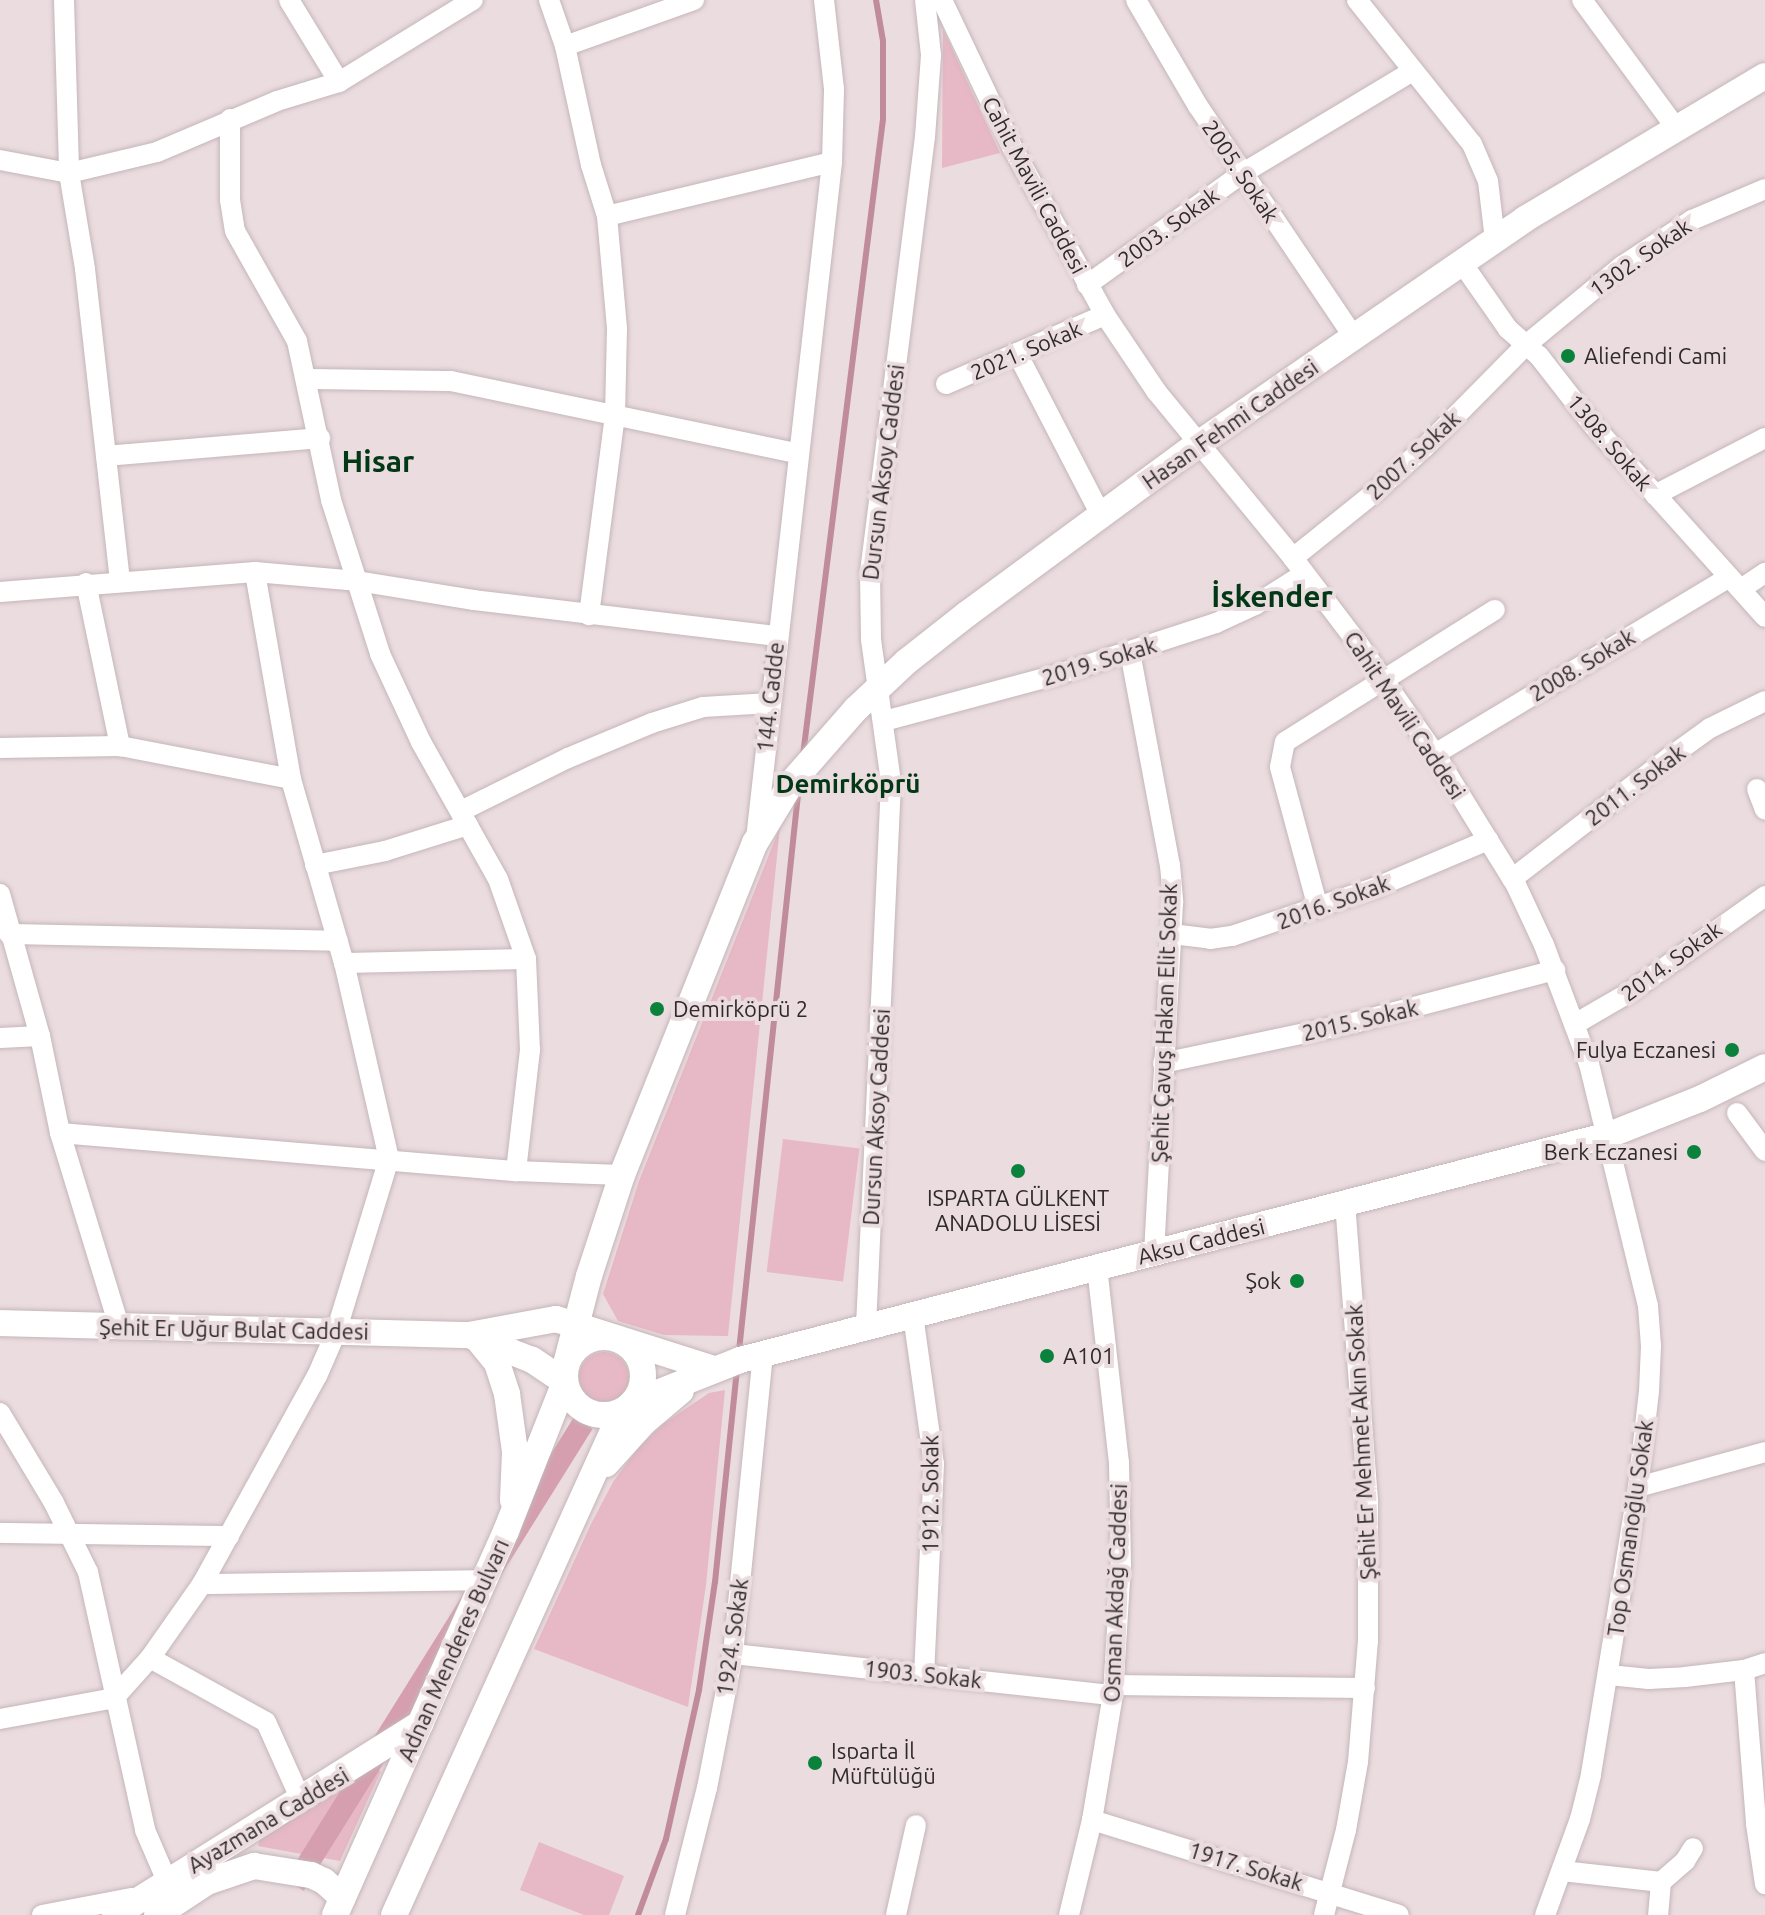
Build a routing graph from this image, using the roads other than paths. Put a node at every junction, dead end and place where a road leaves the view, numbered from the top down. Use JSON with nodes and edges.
{"nodes":[{"id":1,"x":64,"y":0,"type":"edge"},
{"id":2,"x":289,"y":0,"type":"edge"},
{"id":3,"x":473,"y":0,"type":"edge"},
{"id":4,"x":549,"y":0,"type":"edge"},
{"id":5,"x":694,"y":0,"type":"edge"},
{"id":6,"x":824,"y":0,"type":"edge"},
{"id":7,"x":925,"y":0,"type":"edge"},
{"id":8,"x":942,"y":0,"type":"edge"},
{"id":9,"x":1136,"y":0,"type":"edge"},
{"id":10,"x":1363,"y":2,"type":"edge"},
{"id":11,"x":1586,"y":2,"type":"edge"},
{"id":12,"x":565,"y":46,"type":"junction"},
{"id":13,"x":1413,"y":71,"type":"junction"},
{"id":14,"x":1765,"y":76,"type":"edge"},
{"id":15,"x":339,"y":82,"type":"junction"},
{"id":16,"x":230,"y":119,"type":"junction"},
{"id":17,"x":1676,"y":128,"type":"junction"},
{"id":18,"x":0,"y":160,"type":"edge"},
{"id":19,"x":832,"y":162,"type":"junction"},
{"id":20,"x":69,"y":173,"type":"junction"},
{"id":21,"x":1243,"y":173,"type":"junction"},
{"id":22,"x":1765,"y":189,"type":"edge"},
{"id":23,"x":607,"y":216,"type":"junction"},
{"id":24,"x":1495,"y":240,"type":"junction"},
{"id":25,"x":1462,"y":263,"type":"junction"},
{"id":26,"x":1087,"y":285,"type":"junction"},
{"id":27,"x":1105,"y":315,"type":"junction"},
{"id":28,"x":1354,"y":337,"type":"junction"},
{"id":29,"x":1526,"y":345,"type":"junction"},
{"id":30,"x":1017,"y":353,"type":"junction"},
{"id":31,"x":306,"y":379,"type":"junction"},
{"id":32,"x":946,"y":384,"type":"dead end"},
{"id":33,"x":615,"y":415,"type":"junction"},
{"id":34,"x":320,"y":438,"type":"junction"},
{"id":35,"x":1765,"y":438,"type":"edge"},
{"id":36,"x":1198,"y":444,"type":"junction"},
{"id":37,"x":797,"y":453,"type":"junction"},
{"id":38,"x":106,"y":456,"type":"junction"},
{"id":39,"x":1655,"y":495,"type":"junction"},
{"id":40,"x":1101,"y":515,"type":"junction"},
{"id":41,"x":1298,"y":566,"type":"junction"},
{"id":42,"x":255,"y":572,"type":"junction"},
{"id":43,"x":1765,"y":573,"type":"edge"},
{"id":44,"x":120,"y":580,"type":"junction"},
{"id":45,"x":357,"y":581,"type":"junction"},
{"id":46,"x":86,"y":583,"type":"junction"},
{"id":47,"x":1735,"y":583,"type":"junction"},
{"id":48,"x":0,"y":592,"type":"edge"},
{"id":49,"x":1495,"y":610,"type":"dead end"},
{"id":50,"x":589,"y":615,"type":"junction"},
{"id":51,"x":1765,"y":617,"type":"edge"},
{"id":52,"x":776,"y":636,"type":"junction"},
{"id":53,"x":1130,"y":652,"type":"junction"},
{"id":54,"x":1385,"y":681,"type":"junction"},
{"id":55,"x":876,"y":689,"type":"junction"},
{"id":56,"x":1765,"y":701,"type":"edge"},
{"id":57,"x":770,"y":703,"type":"junction"},
{"id":58,"x":884,"y":721,"type":"junction"},
{"id":59,"x":120,"y":746,"type":"junction"},
{"id":60,"x":0,"y":748,"type":"edge"},
{"id":61,"x":1435,"y":754,"type":"junction"},
{"id":62,"x":291,"y":779,"type":"junction"},
{"id":63,"x":1757,"y":789,"type":"dead end"},
{"id":64,"x":1765,"y":810,"type":"edge"},
{"id":65,"x":464,"y":818,"type":"junction"},
{"id":66,"x":1488,"y":840,"type":"junction"},
{"id":67,"x":755,"y":843,"type":"junction"},
{"id":68,"x":315,"y":865,"type":"junction"},
{"id":69,"x":1512,"y":879,"type":"junction"},
{"id":70,"x":0,"y":894,"type":"edge"},
{"id":71,"x":1765,"y":896,"type":"edge"},
{"id":72,"x":1318,"y":908,"type":"junction"},
{"id":73,"x":9,"y":934,"type":"junction"},
{"id":74,"x":1172,"y":934,"type":"junction"},
{"id":75,"x":338,"y":941,"type":"junction"},
{"id":76,"x":526,"y":959,"type":"junction"},
{"id":77,"x":344,"y":963,"type":"junction"},
{"id":78,"x":1555,"y":970,"type":"junction"},
{"id":79,"x":1575,"y":1024,"type":"junction"},
{"id":80,"x":40,"y":1036,"type":"junction"},
{"id":81,"x":0,"y":1038,"type":"edge"},
{"id":82,"x":1163,"y":1063,"type":"junction"},
{"id":83,"x":1765,"y":1067,"type":"edge"},
{"id":84,"x":1737,"y":1113,"type":"dead end"},
{"id":85,"x":60,"y":1133,"type":"junction"},
{"id":86,"x":1609,"y":1135,"type":"junction"},
{"id":87,"x":1765,"y":1151,"type":"edge"},
{"id":88,"x":389,"y":1159,"type":"junction"},
{"id":89,"x":516,"y":1171,"type":"junction"},
{"id":90,"x":622,"y":1175,"type":"junction"},
{"id":91,"x":1345,"y":1205,"type":"junction"},
{"id":92,"x":1154,"y":1253,"type":"junction"},
{"id":93,"x":1097,"y":1268,"type":"junction"},
{"id":94,"x":913,"y":1315,"type":"junction"},
{"id":95,"x":0,"y":1323,"type":"edge"},
{"id":96,"x":576,"y":1324,"type":"junction"},
{"id":97,"x":119,"y":1326,"type":"junction"},
{"id":98,"x":866,"y":1327,"type":"junction"},
{"id":99,"x":336,"y":1332,"type":"junction"},
{"id":100,"x":472,"y":1336,"type":"junction"},
{"id":101,"x":617,"y":1339,"type":"junction"},
{"id":102,"x":763,"y":1354,"type":"junction"},
{"id":103,"x":714,"y":1369,"type":"junction"},
{"id":104,"x":566,"y":1373,"type":"junction"},
{"id":105,"x":627,"y":1407,"type":"junction"},
{"id":106,"x":0,"y":1413,"type":"edge"},
{"id":107,"x":1765,"y":1452,"type":"edge"},
{"id":108,"x":1638,"y":1487,"type":"junction"},
{"id":109,"x":577,"y":1505,"type":"junction"},
{"id":110,"x":506,"y":1531,"type":"junction"},
{"id":111,"x":0,"y":1533,"type":"edge"},
{"id":112,"x":69,"y":1533,"type":"junction"},
{"id":113,"x":229,"y":1536,"type":"junction"},
{"id":114,"x":485,"y":1580,"type":"junction"},
{"id":115,"x":202,"y":1584,"type":"junction"},
{"id":116,"x":733,"y":1654,"type":"junction"},
{"id":117,"x":150,"y":1658,"type":"junction"},
{"id":118,"x":1765,"y":1663,"type":"edge"},
{"id":119,"x":1744,"y":1670,"type":"junction"},
{"id":120,"x":924,"y":1675,"type":"junction"},
{"id":121,"x":1609,"y":1675,"type":"junction"},
{"id":122,"x":1365,"y":1688,"type":"junction"},
{"id":123,"x":1113,"y":1690,"type":"junction"},
{"id":124,"x":114,"y":1698,"type":"junction"},
{"id":125,"x":0,"y":1719,"type":"edge"},
{"id":126,"x":421,"y":1723,"type":"junction"},
{"id":127,"x":301,"y":1800,"type":"junction"},
{"id":128,"x":1092,"y":1820,"type":"junction"},
{"id":129,"x":916,"y":1825,"type":"dead end"},
{"id":130,"x":1693,"y":1848,"type":"dead end"},
{"id":131,"x":1762,"y":1851,"type":"edge"},
{"id":132,"x":1562,"y":1871,"type":"junction"},
{"id":133,"x":1661,"y":1882,"type":"junction"},
{"id":134,"x":1765,"y":1884,"type":"edge"},
{"id":135,"x":1331,"y":1892,"type":"junction"},
{"id":136,"x":161,"y":1898,"type":"edge"},
{"id":137,"x":339,"y":1906,"type":"edge"},
{"id":138,"x":680,"y":1914,"type":"edge"},
{"id":139,"x":50,"y":1915,"type":"edge"},
{"id":140,"x":115,"y":1915,"type":"edge"},
{"id":141,"x":394,"y":1915,"type":"edge"},
{"id":142,"x":896,"y":1915,"type":"edge"},
{"id":143,"x":1069,"y":1915,"type":"edge"},
{"id":144,"x":1324,"y":1915,"type":"edge"},
{"id":145,"x":1399,"y":1915,"type":"edge"},
{"id":146,"x":1545,"y":1915,"type":"edge"},
{"id":147,"x":1658,"y":1915,"type":"edge"}],
"edges":[{"from":1,"to":20,"type":"street"},
{"from":2,"to":15,"type":"street"},
{"from":3,"to":15,"type":"street"},
{"from":4,"to":12,"type":"street"},
{"from":5,"to":12,"type":"street"},
{"from":6,"to":19,"type":"street","name":"144. Cadde"},
{"from":7,"to":55,"type":"street","name":"Dursun Aksoy Caddesi"},
{"from":8,"to":26,"type":"street","name":"Cahit Mavili Caddesi"},
{"from":9,"to":21,"type":"street","name":"2005. Sokak"},
{"from":10,"to":13,"type":"street"},
{"from":11,"to":17,"type":"street"},
{"from":12,"to":23,"type":"street"},
{"from":13,"to":21,"type":"street","name":"2003. Sokak"},
{"from":13,"to":24,"type":"street"},
{"from":14,"to":17,"type":"main road","name":"Hasan Fehmi Caddesi"},
{"from":15,"to":16,"type":"street"},
{"from":16,"to":20,"type":"street"},
{"from":16,"to":31,"type":"street"},
{"from":17,"to":24,"type":"main road","name":"Hasan Fehmi Caddesi"},
{"from":18,"to":20,"type":"street"},
{"from":19,"to":23,"type":"street"},
{"from":19,"to":37,"type":"street","name":"144. Cadde"},
{"from":20,"to":38,"type":"street"},
{"from":21,"to":26,"type":"street","name":"2003. Sokak"},
{"from":21,"to":28,"type":"street","name":"2005. Sokak"},
{"from":22,"to":29,"type":"street","name":"1302. Sokak"},
{"from":23,"to":33,"type":"street"},
{"from":24,"to":25,"type":"main road","name":"Hasan Fehmi Caddesi"},
{"from":25,"to":28,"type":"main road","name":"Hasan Fehmi Caddesi"},
{"from":25,"to":29,"type":"street","name":"1308. Sokak"},
{"from":26,"to":27,"type":"street","name":"Cahit Mavili Caddesi"},
{"from":27,"to":30,"type":"street","name":"2021. Sokak"},
{"from":27,"to":36,"type":"street","name":"Cahit Mavili Caddesi"},
{"from":28,"to":36,"type":"main road","name":"Hasan Fehmi Caddesi"},
{"from":29,"to":39,"type":"street","name":"1308. Sokak"},
{"from":29,"to":41,"type":"street","name":"2007. Sokak"},
{"from":30,"to":32,"type":"street","name":"2021. Sokak"},
{"from":30,"to":40,"type":"street"},
{"from":31,"to":33,"type":"street"},
{"from":31,"to":34,"type":"street"},
{"from":33,"to":37,"type":"street"},
{"from":33,"to":50,"type":"street"},
{"from":34,"to":38,"type":"street"},
{"from":34,"to":45,"type":"street"},
{"from":35,"to":39,"type":"street"},
{"from":36,"to":40,"type":"main road","name":"Hasan Fehmi Caddesi"},
{"from":36,"to":41,"type":"street","name":"Cahit Mavili Caddesi"},
{"from":37,"to":52,"type":"street","name":"144. Cadde"},
{"from":38,"to":44,"type":"street"},
{"from":39,"to":47,"type":"street","name":"1308. Sokak"},
{"from":40,"to":55,"type":"main road","name":"Hasan Fehmi Caddesi"},
{"from":41,"to":53,"type":"street","name":"2019. Sokak"},
{"from":41,"to":54,"type":"street","name":"Cahit Mavili Caddesi"},
{"from":42,"to":44,"type":"street"},
{"from":42,"to":45,"type":"street"},
{"from":42,"to":62,"type":"street"},
{"from":43,"to":47,"type":"street","name":"2008. Sokak"},
{"from":44,"to":46,"type":"street"},
{"from":45,"to":50,"type":"street"},
{"from":45,"to":65,"type":"street"},
{"from":46,"to":48,"type":"street"},
{"from":46,"to":59,"type":"street"},
{"from":47,"to":51,"type":"street","name":"1308. Sokak"},
{"from":47,"to":61,"type":"street","name":"2008. Sokak"},
{"from":49,"to":54,"type":"street"},
{"from":50,"to":52,"type":"street"},
{"from":52,"to":57,"type":"street","name":"144. Cadde"},
{"from":53,"to":58,"type":"street","name":"2019. Sokak"},
{"from":53,"to":74,"type":"street","name":"Şehit Çavuş Hakan Elit Sokak"},
{"from":54,"to":61,"type":"street","name":"Cahit Mavili Caddesi"},
{"from":54,"to":72,"type":"street"},
{"from":55,"to":58,"type":"street","name":"Dursun Aksoy Caddesi"},
{"from":55,"to":67,"type":"main road","name":"Hasan Fehmi Caddesi"},
{"from":56,"to":69,"type":"street","name":"2011. Sokak"},
{"from":57,"to":65,"type":"street"},
{"from":57,"to":67,"type":"street","name":"144. Cadde"},
{"from":58,"to":98,"type":"street","name":"Dursun Aksoy Caddesi"},
{"from":59,"to":60,"type":"street"},
{"from":59,"to":62,"type":"street"},
{"from":61,"to":66,"type":"street","name":"Cahit Mavili Caddesi"},
{"from":62,"to":68,"type":"street"},
{"from":63,"to":64,"type":"street"},
{"from":65,"to":68,"type":"street"},
{"from":65,"to":76,"type":"street"},
{"from":66,"to":69,"type":"street","name":"Cahit Mavili Caddesi"},
{"from":66,"to":72,"type":"street","name":"2016. Sokak"},
{"from":67,"to":90,"type":"main road","name":"144. Cadde"},
{"from":68,"to":75,"type":"street"},
{"from":69,"to":78,"type":"street","name":"Cahit Mavili Caddesi"},
{"from":70,"to":73,"type":"street"},
{"from":71,"to":79,"type":"street","name":"2014. Sokak"},
{"from":72,"to":74,"type":"street","name":"2016. Sokak"},
{"from":73,"to":75,"type":"street"},
{"from":73,"to":80,"type":"street"},
{"from":74,"to":82,"type":"street","name":"Şehit Çavuş Hakan Elit Sokak"},
{"from":75,"to":77,"type":"street"},
{"from":76,"to":77,"type":"street"},
{"from":76,"to":89,"type":"street"},
{"from":77,"to":88,"type":"street"},
{"from":78,"to":79,"type":"street","name":"Cahit Mavili Caddesi"},
{"from":78,"to":82,"type":"street","name":"2015. Sokak"},
{"from":79,"to":86,"type":"street","name":"Cahit Mavili Caddesi"},
{"from":80,"to":81,"type":"street"},
{"from":80,"to":85,"type":"street"},
{"from":82,"to":92,"type":"street","name":"Şehit Çavuş Hakan Elit Sokak"},
{"from":83,"to":86,"type":"main road","name":"Aksu Caddesi"},
{"from":84,"to":87,"type":"street"},
{"from":85,"to":88,"type":"street"},
{"from":85,"to":97,"type":"street"},
{"from":86,"to":91,"type":"main road","name":"Aksu Caddesi"},
{"from":86,"to":108,"type":"street","name":"Top Osmanoğlu Sokak"},
{"from":88,"to":89,"type":"street"},
{"from":88,"to":99,"type":"street"},
{"from":89,"to":90,"type":"street"},
{"from":90,"to":96,"type":"main road","name":"144. Cadde"},
{"from":91,"to":92,"type":"main road","name":"Aksu Caddesi"},
{"from":91,"to":122,"type":"street","name":"Şehit Er Mehmet Akın Sokak"},
{"from":92,"to":93,"type":"main road","name":"Aksu Caddesi"},
{"from":93,"to":94,"type":"main road","name":"Aksu Caddesi"},
{"from":93,"to":123,"type":"street","name":"Osman Akdağ Caddesi"},
{"from":94,"to":98,"type":"main road","name":"Aksu Caddesi"},
{"from":94,"to":120,"type":"street","name":"1912. Sokak"},
{"from":95,"to":97,"type":"main road","name":"Şehit Er Uğur Bulat Caddesi"},
{"from":96,"to":100,"type":"main road","name":"Şehit Er Uğur Bulat Caddesi"},
{"from":96,"to":101,"type":"main road","name":"Şehit Er Uğur Bulat Caddesi"},
{"from":96,"to":104,"type":"main road","name":"144. Cadde"},
{"from":97,"to":99,"type":"main road","name":"Şehit Er Uğur Bulat Caddesi"},
{"from":98,"to":102,"type":"main road","name":"Aksu Caddesi"},
{"from":99,"to":100,"type":"main road","name":"Şehit Er Uğur Bulat Caddesi"},
{"from":99,"to":113,"type":"street"},
{"from":100,"to":104,"type":"main road","name":"Şehit Er Uğur Bulat Caddesi"},
{"from":100,"to":110,"type":"main road"},
{"from":101,"to":103,"type":"main road","name":"Şehit Er Uğur Bulat Caddesi"},
{"from":101,"to":104,"type":"main road"},
{"from":101,"to":105,"type":"main road"},
{"from":102,"to":103,"type":"main road","name":"Aksu Caddesi"},
{"from":102,"to":116,"type":"street","name":"1924. Sokak"},
{"from":103,"to":105,"type":"main road","name":"Aksu Caddesi"},
{"from":103,"to":109,"type":"main road"},
{"from":104,"to":105,"type":"main road"},
{"from":104,"to":110,"type":"main road","name":"Adnan Menderes Bulvarı"},
{"from":105,"to":109,"type":"main road"},
{"from":106,"to":112,"type":"street"},
{"from":107,"to":108,"type":"street"},
{"from":108,"to":121,"type":"street","name":"Top Osmanoğlu Sokak"},
{"from":109,"to":141,"type":"main road"},
{"from":110,"to":114,"type":"main road","name":"Adnan Menderes Bulvarı"},
{"from":111,"to":112,"type":"street"},
{"from":112,"to":113,"type":"street"},
{"from":112,"to":124,"type":"street"},
{"from":113,"to":115,"type":"street"},
{"from":114,"to":115,"type":"street"},
{"from":114,"to":126,"type":"main road","name":"Adnan Menderes Bulvarı"},
{"from":115,"to":117,"type":"street"},
{"from":116,"to":120,"type":"street","name":"1903. Sokak"},
{"from":116,"to":138,"type":"street","name":"1924. Sokak"},
{"from":117,"to":124,"type":"street"},
{"from":117,"to":127,"type":"street"},
{"from":118,"to":119,"type":"street"},
{"from":119,"to":121,"type":"street"},
{"from":119,"to":131,"type":"street"},
{"from":120,"to":123,"type":"street","name":"1903. Sokak"},
{"from":121,"to":132,"type":"street","name":"Top Osmanoğlu Sokak"},
{"from":122,"to":123,"type":"street","name":"1903. Sokak"},
{"from":122,"to":135,"type":"street","name":"Şehit Er Mehmet Akın Sokak"},
{"from":123,"to":128,"type":"street","name":"Osman Akdağ Caddesi"},
{"from":124,"to":125,"type":"street"},
{"from":124,"to":136,"type":"street"},
{"from":126,"to":127,"type":"main road","name":"Ayazmana Caddesi"},
{"from":126,"to":137,"type":"main road","name":"Adnan Menderes Bulvarı"},
{"from":127,"to":136,"type":"main road","name":"Ayazmana Caddesi"},
{"from":128,"to":135,"type":"street","name":"1917. Sokak"},
{"from":128,"to":143,"type":"street","name":"Osman Akdağ Caddesi"},
{"from":129,"to":142,"type":"street"},
{"from":130,"to":133,"type":"street"},
{"from":131,"to":134,"type":"street"},
{"from":132,"to":133,"type":"street"},
{"from":132,"to":146,"type":"street","name":"Top Osmanoğlu Sokak"},
{"from":133,"to":147,"type":"street"},
{"from":135,"to":144,"type":"street","name":"Şehit Er Mehmet Akın Sokak"},
{"from":135,"to":145,"type":"street","name":"1917. Sokak"},
{"from":136,"to":137,"type":"main road","name":"Ayazmana Caddesi"},
{"from":136,"to":139,"type":"street"},
{"from":136,"to":140,"type":"main road","name":"Ayazmana Caddesi"}]}
